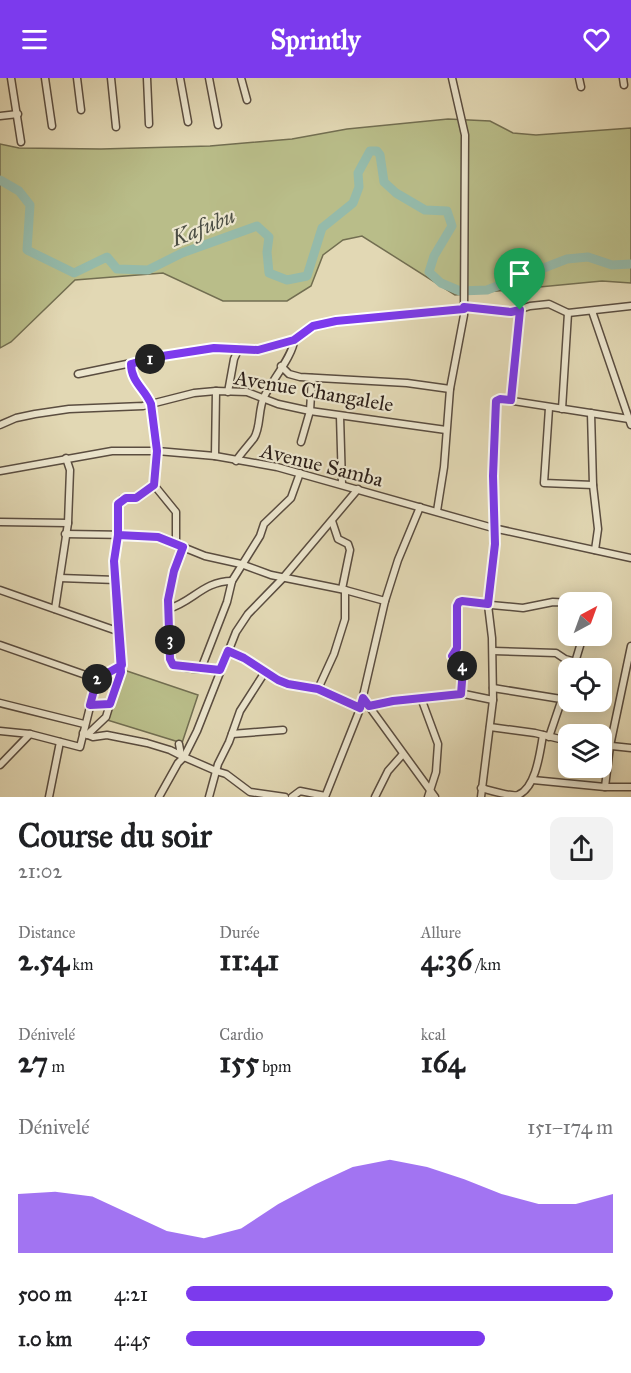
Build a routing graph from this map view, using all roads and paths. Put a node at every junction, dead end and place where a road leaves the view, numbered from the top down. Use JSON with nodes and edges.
{"nodes":[{"id":1,"x":11,"y":78,"type":"edge"},
{"id":2,"x":45,"y":78,"type":"edge"},
{"id":3,"x":77,"y":78,"type":"edge"},
{"id":4,"x":111,"y":78,"type":"edge"},
{"id":5,"x":147,"y":78,"type":"edge"},
{"id":6,"x":180,"y":78,"type":"edge"},
{"id":7,"x":209,"y":78,"type":"edge"},
{"id":8,"x":241,"y":78,"type":"edge"},
{"id":9,"x":452,"y":78,"type":"edge"},
{"id":10,"x":579,"y":78,"type":"edge"},
{"id":11,"x":581,"y":87,"type":"dead end"},
{"id":12,"x":247,"y":100,"type":"dead end"},
{"id":13,"x":81,"y":110,"type":"dead end"},
{"id":14,"x":18,"y":114,"type":"junction"},
{"id":15,"x":0,"y":116,"type":"edge"},
{"id":16,"x":188,"y":122,"type":"dead end"},
{"id":17,"x":149,"y":124,"type":"dead end"},
{"id":18,"x":219,"y":125,"type":"dead end"},
{"id":19,"x":52,"y":126,"type":"dead end"},
{"id":20,"x":116,"y":127,"type":"dead end"},
{"id":21,"x":21,"y":142,"type":"dead end"},
{"id":22,"x":631,"y":306,"type":"edge"},
{"id":23,"x":464,"y":308,"type":"junction"},
{"id":24,"x":520,"y":310,"type":"junction"},
{"id":25,"x":592,"y":311,"type":"junction"},
{"id":26,"x":568,"y":313,"type":"junction"},
{"id":27,"x":294,"y":340,"type":"junction"},
{"id":28,"x":239,"y":348,"type":"junction"},
{"id":29,"x":131,"y":364,"type":"junction"},
{"id":30,"x":280,"y":366,"type":"junction"},
{"id":31,"x":78,"y":374,"type":"dead end"},
{"id":32,"x":312,"y":378,"type":"junction"},
{"id":33,"x":450,"y":389,"type":"junction"},
{"id":34,"x":216,"y":391,"type":"junction"},
{"id":35,"x":228,"y":392,"type":"junction"},
{"id":36,"x":264,"y":398,"type":"junction"},
{"id":37,"x":511,"y":400,"type":"junction"},
{"id":38,"x":151,"y":404,"type":"junction"},
{"id":39,"x":549,"y":408,"type":"junction"},
{"id":40,"x":562,"y":409,"type":"junction"},
{"id":41,"x":310,"y":411,"type":"junction"},
{"id":42,"x":591,"y":413,"type":"junction"},
{"id":43,"x":340,"y":416,"type":"junction"},
{"id":44,"x":630,"y":422,"type":"edge"},
{"id":45,"x":0,"y":425,"type":"edge"},
{"id":46,"x":446,"y":430,"type":"junction"},
{"id":47,"x":301,"y":442,"type":"dead end"},
{"id":48,"x":157,"y":451,"type":"junction"},
{"id":49,"x":215,"y":456,"type":"junction"},
{"id":50,"x":66,"y":458,"type":"junction"},
{"id":51,"x":236,"y":460,"type":"junction"},
{"id":52,"x":0,"y":471,"type":"edge"},
{"id":53,"x":300,"y":473,"type":"junction"},
{"id":54,"x":342,"y":484,"type":"junction"},
{"id":55,"x":154,"y":485,"type":"junction"},
{"id":56,"x":593,"y":485,"type":"junction"},
{"id":57,"x":358,"y":489,"type":"junction"},
{"id":58,"x":420,"y":507,"type":"junction"},
{"id":59,"x":437,"y":512,"type":"junction"},
{"id":60,"x":332,"y":521,"type":"junction"},
{"id":61,"x":0,"y":522,"type":"edge"},
{"id":62,"x":68,"y":523,"type":"junction"},
{"id":63,"x":494,"y":528,"type":"junction"},
{"id":64,"x":65,"y":534,"type":"junction"},
{"id":65,"x":118,"y":535,"type":"junction"},
{"id":66,"x":176,"y":543,"type":"junction"},
{"id":67,"x":183,"y":547,"type":"junction"},
{"id":68,"x":596,"y":550,"type":"junction"},
{"id":69,"x":631,"y":558,"type":"edge"},
{"id":70,"x":241,"y":564,"type":"junction"},
{"id":71,"x":60,"y":578,"type":"junction"},
{"id":72,"x":283,"y":578,"type":"junction"},
{"id":73,"x":116,"y":580,"type":"junction"},
{"id":74,"x":232,"y":581,"type":"junction"},
{"id":75,"x":343,"y":589,"type":"junction"},
{"id":76,"x":0,"y":590,"type":"edge"},
{"id":77,"x":385,"y":600,"type":"junction"},
{"id":78,"x":558,"y":602,"type":"edge"},
{"id":79,"x":488,"y":604,"type":"junction"},
{"id":80,"x":55,"y":609,"type":"junction"},
{"id":81,"x":168,"y":609,"type":"junction"},
{"id":82,"x":120,"y":632,"type":"junction"},
{"id":83,"x":0,"y":645,"type":"edge"},
{"id":84,"x":631,"y":646,"type":"edge"},
{"id":85,"x":228,"y":651,"type":"junction"},
{"id":86,"x":493,"y":651,"type":"junction"},
{"id":87,"x":564,"y":658,"type":"edge"},
{"id":88,"x":122,"y":665,"type":"junction"},
{"id":89,"x":201,"y":669,"type":"junction"},
{"id":90,"x":220,"y":670,"type":"junction"},
{"id":91,"x":265,"y":672,"type":"junction"},
{"id":92,"x":97,"y":679,"type":"junction"},
{"id":93,"x":622,"y":685,"type":"junction"},
{"id":94,"x":631,"y":686,"type":"edge"},
{"id":95,"x":493,"y":688,"type":"junction"},
{"id":96,"x":318,"y":689,"type":"junction"},
{"id":97,"x":461,"y":694,"type":"junction"},
{"id":98,"x":363,"y":698,"type":"junction"},
{"id":99,"x":421,"y":699,"type":"junction"},
{"id":100,"x":558,"y":699,"type":"edge"},
{"id":101,"x":493,"y":700,"type":"junction"},
{"id":102,"x":0,"y":703,"type":"edge"},
{"id":103,"x":110,"y":704,"type":"junction"},
{"id":104,"x":90,"y":705,"type":"junction"},
{"id":105,"x":369,"y":706,"type":"junction"},
{"id":106,"x":558,"y":706,"type":"edge"},
{"id":107,"x":360,"y":708,"type":"junction"},
{"id":108,"x":84,"y":724,"type":"junction"},
{"id":109,"x":490,"y":727,"type":"junction"},
{"id":110,"x":283,"y":730,"type":"dead end"},
{"id":111,"x":0,"y":731,"type":"edge"},
{"id":112,"x":30,"y":734,"type":"junction"},
{"id":113,"x":85,"y":734,"type":"junction"},
{"id":114,"x":232,"y":734,"type":"junction"},
{"id":115,"x":546,"y":736,"type":"junction"},
{"id":116,"x":612,"y":736,"type":"edge"},
{"id":117,"x":558,"y":739,"type":"edge"},
{"id":118,"x":60,"y":742,"type":"junction"},
{"id":119,"x":179,"y":744,"type":"dead end"},
{"id":120,"x":612,"y":746,"type":"edge"},
{"id":121,"x":631,"y":748,"type":"edge"},
{"id":122,"x":403,"y":754,"type":"junction"},
{"id":123,"x":183,"y":756,"type":"junction"},
{"id":124,"x":0,"y":765,"type":"edge"},
{"id":125,"x":216,"y":771,"type":"junction"},
{"id":126,"x":605,"y":778,"type":"edge"},
{"id":127,"x":533,"y":780,"type":"junction"},
{"id":128,"x":603,"y":787,"type":"junction"},
{"id":129,"x":481,"y":788,"type":"junction"},
{"id":130,"x":631,"y":788,"type":"edge"},
{"id":131,"x":429,"y":793,"type":"edge"},
{"id":132,"x":257,"y":795,"type":"edge"},
{"id":133,"x":325,"y":796,"type":"edge"},
{"id":134,"x":49,"y":797,"type":"edge"},
{"id":135,"x":159,"y":797,"type":"edge"},
{"id":136,"x":209,"y":797,"type":"edge"},
{"id":137,"x":285,"y":797,"type":"edge"},
{"id":138,"x":292,"y":797,"type":"edge"},
{"id":139,"x":375,"y":797,"type":"edge"},
{"id":140,"x":435,"y":797,"type":"edge"},
{"id":141,"x":481,"y":797,"type":"edge"}],
"edges":[{"from":1,"to":14,"type":"street"},
{"from":2,"to":19,"type":"street"},
{"from":3,"to":13,"type":"street"},
{"from":4,"to":20,"type":"street"},
{"from":5,"to":17,"type":"street"},
{"from":6,"to":16,"type":"street"},
{"from":7,"to":18,"type":"street"},
{"from":8,"to":12,"type":"street"},
{"from":9,"to":23,"type":"street"},
{"from":10,"to":11,"type":"street"},
{"from":14,"to":15,"type":"street"},
{"from":14,"to":21,"type":"street"},
{"from":22,"to":25,"type":"street"},
{"from":23,"to":24,"type":"street"},
{"from":23,"to":27,"type":"street"},
{"from":23,"to":33,"type":"street"},
{"from":24,"to":26,"type":"street"},
{"from":24,"to":37,"type":"street"},
{"from":25,"to":26,"type":"street"},
{"from":25,"to":44,"type":"street"},
{"from":26,"to":40,"type":"street"},
{"from":27,"to":28,"type":"street"},
{"from":27,"to":30,"type":"street"},
{"from":28,"to":29,"type":"street"},
{"from":28,"to":35,"type":"street"},
{"from":29,"to":31,"type":"street"},
{"from":29,"to":38,"type":"street"},
{"from":30,"to":32,"type":"street"},
{"from":30,"to":36,"type":"street"},
{"from":32,"to":33,"type":"street"},
{"from":32,"to":41,"type":"street"},
{"from":33,"to":46,"type":"street"},
{"from":34,"to":35,"type":"street","name":"Avenue Changalele"},
{"from":34,"to":38,"type":"street","name":"Avenue Changalele"},
{"from":34,"to":49,"type":"street"},
{"from":35,"to":36,"type":"street","name":"Avenue Changalele"},
{"from":36,"to":41,"type":"street","name":"Avenue Changalele"},
{"from":36,"to":51,"type":"street"},
{"from":37,"to":39,"type":"street"},
{"from":37,"to":63,"type":"street"},
{"from":38,"to":45,"type":"street","name":"Avenue Changalele"},
{"from":38,"to":48,"type":"street"},
{"from":39,"to":40,"type":"street"},
{"from":39,"to":56,"type":"street"},
{"from":40,"to":42,"type":"street"},
{"from":41,"to":43,"type":"street","name":"Avenue Changalele"},
{"from":41,"to":47,"type":"street"},
{"from":42,"to":44,"type":"street"},
{"from":42,"to":56,"type":"street"},
{"from":43,"to":46,"type":"street","name":"Avenue Changalele"},
{"from":43,"to":54,"type":"street"},
{"from":46,"to":59,"type":"street"},
{"from":48,"to":49,"type":"street","name":"Avenue Samba"},
{"from":48,"to":50,"type":"street","name":"Avenue Samba"},
{"from":48,"to":55,"type":"street"},
{"from":49,"to":51,"type":"street","name":"Avenue Samba"},
{"from":50,"to":52,"type":"street","name":"Avenue Samba"},
{"from":50,"to":62,"type":"street"},
{"from":51,"to":53,"type":"street","name":"Avenue Samba"},
{"from":53,"to":54,"type":"street","name":"Avenue Samba"},
{"from":53,"to":70,"type":"street"},
{"from":54,"to":57,"type":"street","name":"Avenue Samba"},
{"from":55,"to":65,"type":"street"},
{"from":55,"to":66,"type":"street"},
{"from":56,"to":68,"type":"street"},
{"from":57,"to":58,"type":"street","name":"Avenue Samba"},
{"from":57,"to":60,"type":"street"},
{"from":58,"to":59,"type":"street","name":"Avenue Samba"},
{"from":58,"to":77,"type":"street"},
{"from":59,"to":63,"type":"street","name":"Avenue Samba"},
{"from":60,"to":72,"type":"street"},
{"from":60,"to":75,"type":"street"},
{"from":61,"to":62,"type":"street"},
{"from":62,"to":64,"type":"street"},
{"from":63,"to":68,"type":"street","name":"Avenue Samba"},
{"from":63,"to":79,"type":"street"},
{"from":64,"to":65,"type":"street"},
{"from":64,"to":71,"type":"street"},
{"from":65,"to":66,"type":"street"},
{"from":65,"to":73,"type":"street"},
{"from":66,"to":67,"type":"street"},
{"from":67,"to":70,"type":"street"},
{"from":67,"to":81,"type":"street"},
{"from":68,"to":69,"type":"street","name":"Avenue Samba"},
{"from":70,"to":72,"type":"street"},
{"from":70,"to":74,"type":"street"},
{"from":71,"to":73,"type":"street"},
{"from":71,"to":80,"type":"street"},
{"from":72,"to":75,"type":"street"},
{"from":72,"to":85,"type":"street"},
{"from":73,"to":82,"type":"street"},
{"from":74,"to":81,"type":"street"},
{"from":74,"to":89,"type":"street"},
{"from":75,"to":77,"type":"street"},
{"from":75,"to":96,"type":"street"},
{"from":76,"to":80,"type":"street"},
{"from":77,"to":98,"type":"street"},
{"from":78,"to":79,"type":"street"},
{"from":79,"to":86,"type":"street"},
{"from":79,"to":97,"type":"street"},
{"from":80,"to":82,"type":"street"},
{"from":81,"to":89,"type":"street"},
{"from":82,"to":88,"type":"street"},
{"from":83,"to":92,"type":"street"},
{"from":84,"to":93,"type":"street"},
{"from":85,"to":90,"type":"street"},
{"from":85,"to":91,"type":"street"},
{"from":86,"to":87,"type":"street"},
{"from":86,"to":95,"type":"street"},
{"from":88,"to":92,"type":"street"},
{"from":88,"to":103,"type":"street"},
{"from":89,"to":90,"type":"street"},
{"from":90,"to":123,"type":"street"},
{"from":91,"to":96,"type":"street"},
{"from":91,"to":114,"type":"street"},
{"from":92,"to":104,"type":"street"},
{"from":93,"to":94,"type":"street"},
{"from":93,"to":116,"type":"street"},
{"from":95,"to":100,"type":"street"},
{"from":95,"to":101,"type":"street"},
{"from":96,"to":107,"type":"street"},
{"from":97,"to":99,"type":"street"},
{"from":97,"to":101,"type":"street"},
{"from":98,"to":105,"type":"street"},
{"from":98,"to":107,"type":"street"},
{"from":99,"to":105,"type":"street"},
{"from":99,"to":131,"type":"street"},
{"from":101,"to":109,"type":"street"},
{"from":102,"to":108,"type":"street"},
{"from":103,"to":104,"type":"street"},
{"from":103,"to":113,"type":"street"},
{"from":104,"to":108,"type":"street"},
{"from":105,"to":122,"type":"street"},
{"from":106,"to":115,"type":"street"},
{"from":107,"to":133,"type":"street"},
{"from":108,"to":113,"type":"street"},
{"from":109,"to":115,"type":"street"},
{"from":109,"to":129,"type":"street"},
{"from":110,"to":114,"type":"street"},
{"from":111,"to":112,"type":"street"},
{"from":112,"to":118,"type":"street"},
{"from":112,"to":124,"type":"street"},
{"from":113,"to":118,"type":"street"},
{"from":113,"to":123,"type":"street"},
{"from":114,"to":125,"type":"street"},
{"from":115,"to":117,"type":"street"},
{"from":115,"to":127,"type":"street"},
{"from":118,"to":134,"type":"street"},
{"from":119,"to":123,"type":"street"},
{"from":120,"to":121,"type":"street"},
{"from":122,"to":131,"type":"street"},
{"from":122,"to":139,"type":"street"},
{"from":123,"to":125,"type":"street"},
{"from":123,"to":135,"type":"street"},
{"from":125,"to":132,"type":"street"},
{"from":125,"to":136,"type":"street"},
{"from":126,"to":128,"type":"street"},
{"from":127,"to":128,"type":"street"},
{"from":127,"to":129,"type":"street"},
{"from":128,"to":130,"type":"street"},
{"from":129,"to":141,"type":"street"},
{"from":131,"to":140,"type":"street"},
{"from":132,"to":137,"type":"street"},
{"from":133,"to":138,"type":"street"}]}
